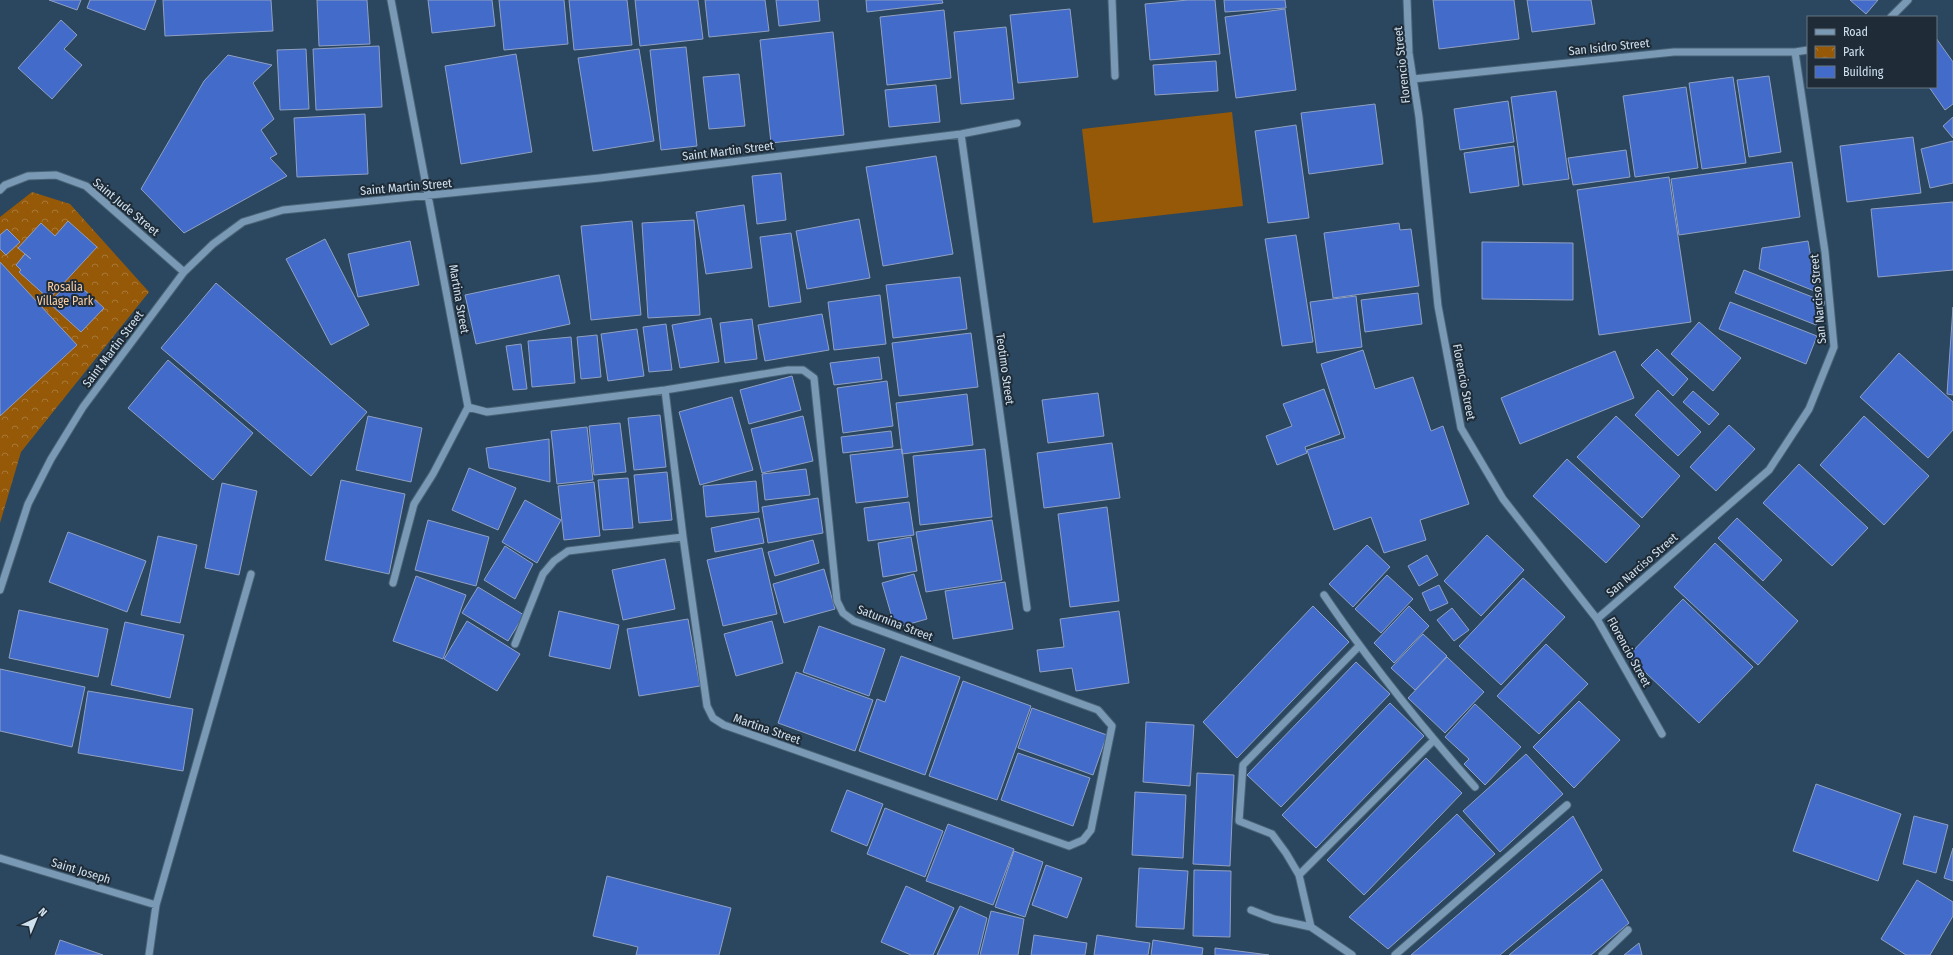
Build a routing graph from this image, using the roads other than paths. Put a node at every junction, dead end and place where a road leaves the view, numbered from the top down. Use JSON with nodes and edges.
{"nodes":[{"id":1,"x":390,"y":0,"type":"edge"},
{"id":2,"x":1112,"y":0,"type":"edge"},
{"id":3,"x":1407,"y":0,"type":"edge"},
{"id":4,"x":1908,"y":0,"type":"edge"},
{"id":5,"x":1891,"y":16,"type":"edge"},
{"id":6,"x":1807,"y":50,"type":"edge"},
{"id":7,"x":1795,"y":52,"type":"junction"},
{"id":8,"x":1115,"y":76,"type":"dead end"},
{"id":9,"x":1413,"y":79,"type":"junction"},
{"id":10,"x":1017,"y":123,"type":"dead end"},
{"id":11,"x":961,"y":134,"type":"junction"},
{"id":12,"x":0,"y":190,"type":"edge"},
{"id":13,"x":429,"y":196,"type":"junction"},
{"id":14,"x":184,"y":272,"type":"junction"},
{"id":15,"x":666,"y":390,"type":"junction"},
{"id":16,"x":468,"y":407,"type":"junction"},
{"id":17,"x":683,"y":537,"type":"junction"},
{"id":18,"x":251,"y":574,"type":"dead end"},
{"id":19,"x":392,"y":583,"type":"dead end"},
{"id":20,"x":0,"y":590,"type":"edge"},
{"id":21,"x":1324,"y":595,"type":"dead end"},
{"id":22,"x":1027,"y":608,"type":"dead end"},
{"id":23,"x":1597,"y":619,"type":"junction"},
{"id":24,"x":515,"y":644,"type":"dead end"},
{"id":25,"x":1359,"y":646,"type":"junction"},
{"id":26,"x":1662,"y":734,"type":"dead end"},
{"id":27,"x":1434,"y":740,"type":"junction"},
{"id":28,"x":1475,"y":787,"type":"dead end"},
{"id":29,"x":1567,"y":805,"type":"dead end"},
{"id":30,"x":1083,"y":840,"type":"joint"},
{"id":31,"x":0,"y":858,"type":"edge"},
{"id":32,"x":1300,"y":875,"type":"junction"},
{"id":33,"x":156,"y":905,"type":"junction"},
{"id":34,"x":1251,"y":910,"type":"dead end"},
{"id":35,"x":1310,"y":927,"type":"junction"},
{"id":36,"x":1628,"y":930,"type":"dead end"},
{"id":37,"x":149,"y":955,"type":"edge"},
{"id":38,"x":1352,"y":955,"type":"edge"},
{"id":39,"x":1395,"y":955,"type":"edge"},
{"id":40,"x":1602,"y":955,"type":"edge"}],
"edges":[{"from":1,"to":13,"type":"street","name":"Martina Street"},
{"from":2,"to":8,"type":"street"},
{"from":3,"to":9,"type":"street","name":"Florencio Street"},
{"from":4,"to":5,"type":"street"},
{"from":6,"to":7,"type":"street","name":"San Isidro Street"},
{"from":7,"to":9,"type":"street","name":"San Isidro Street"},
{"from":7,"to":23,"type":"street","name":"San Narciso Street"},
{"from":9,"to":23,"type":"street","name":"Florencio Street"},
{"from":10,"to":11,"type":"street","name":"Saint Martin Street"},
{"from":11,"to":13,"type":"street","name":"Saint Martin Street"},
{"from":11,"to":22,"type":"street","name":"Teotimo Street"},
{"from":12,"to":14,"type":"street","name":"Saint Jude Street"},
{"from":13,"to":14,"type":"street","name":"Saint Martin Street"},
{"from":13,"to":16,"type":"street","name":"Martina Street"},
{"from":14,"to":20,"type":"street","name":"Saint Martin Street"},
{"from":15,"to":16,"type":"street"},
{"from":15,"to":17,"type":"street","name":"Martina Street"},
{"from":15,"to":30,"type":"street","name":"Saturnina Street"},
{"from":16,"to":19,"type":"street"},
{"from":17,"to":24,"type":"street"},
{"from":17,"to":30,"type":"street","name":"Martina Street"},
{"from":18,"to":33,"type":"street"},
{"from":21,"to":25,"type":"street"},
{"from":23,"to":26,"type":"street","name":"Florencio Street"},
{"from":25,"to":27,"type":"street"},
{"from":25,"to":32,"type":"street"},
{"from":27,"to":28,"type":"street"},
{"from":27,"to":32,"type":"street"},
{"from":29,"to":39,"type":"street"},
{"from":31,"to":33,"type":"street","name":"Saint Joseph"},
{"from":32,"to":35,"type":"street"},
{"from":33,"to":37,"type":"street"},
{"from":34,"to":35,"type":"street"},
{"from":35,"to":38,"type":"street"},
{"from":36,"to":40,"type":"street"}]}
